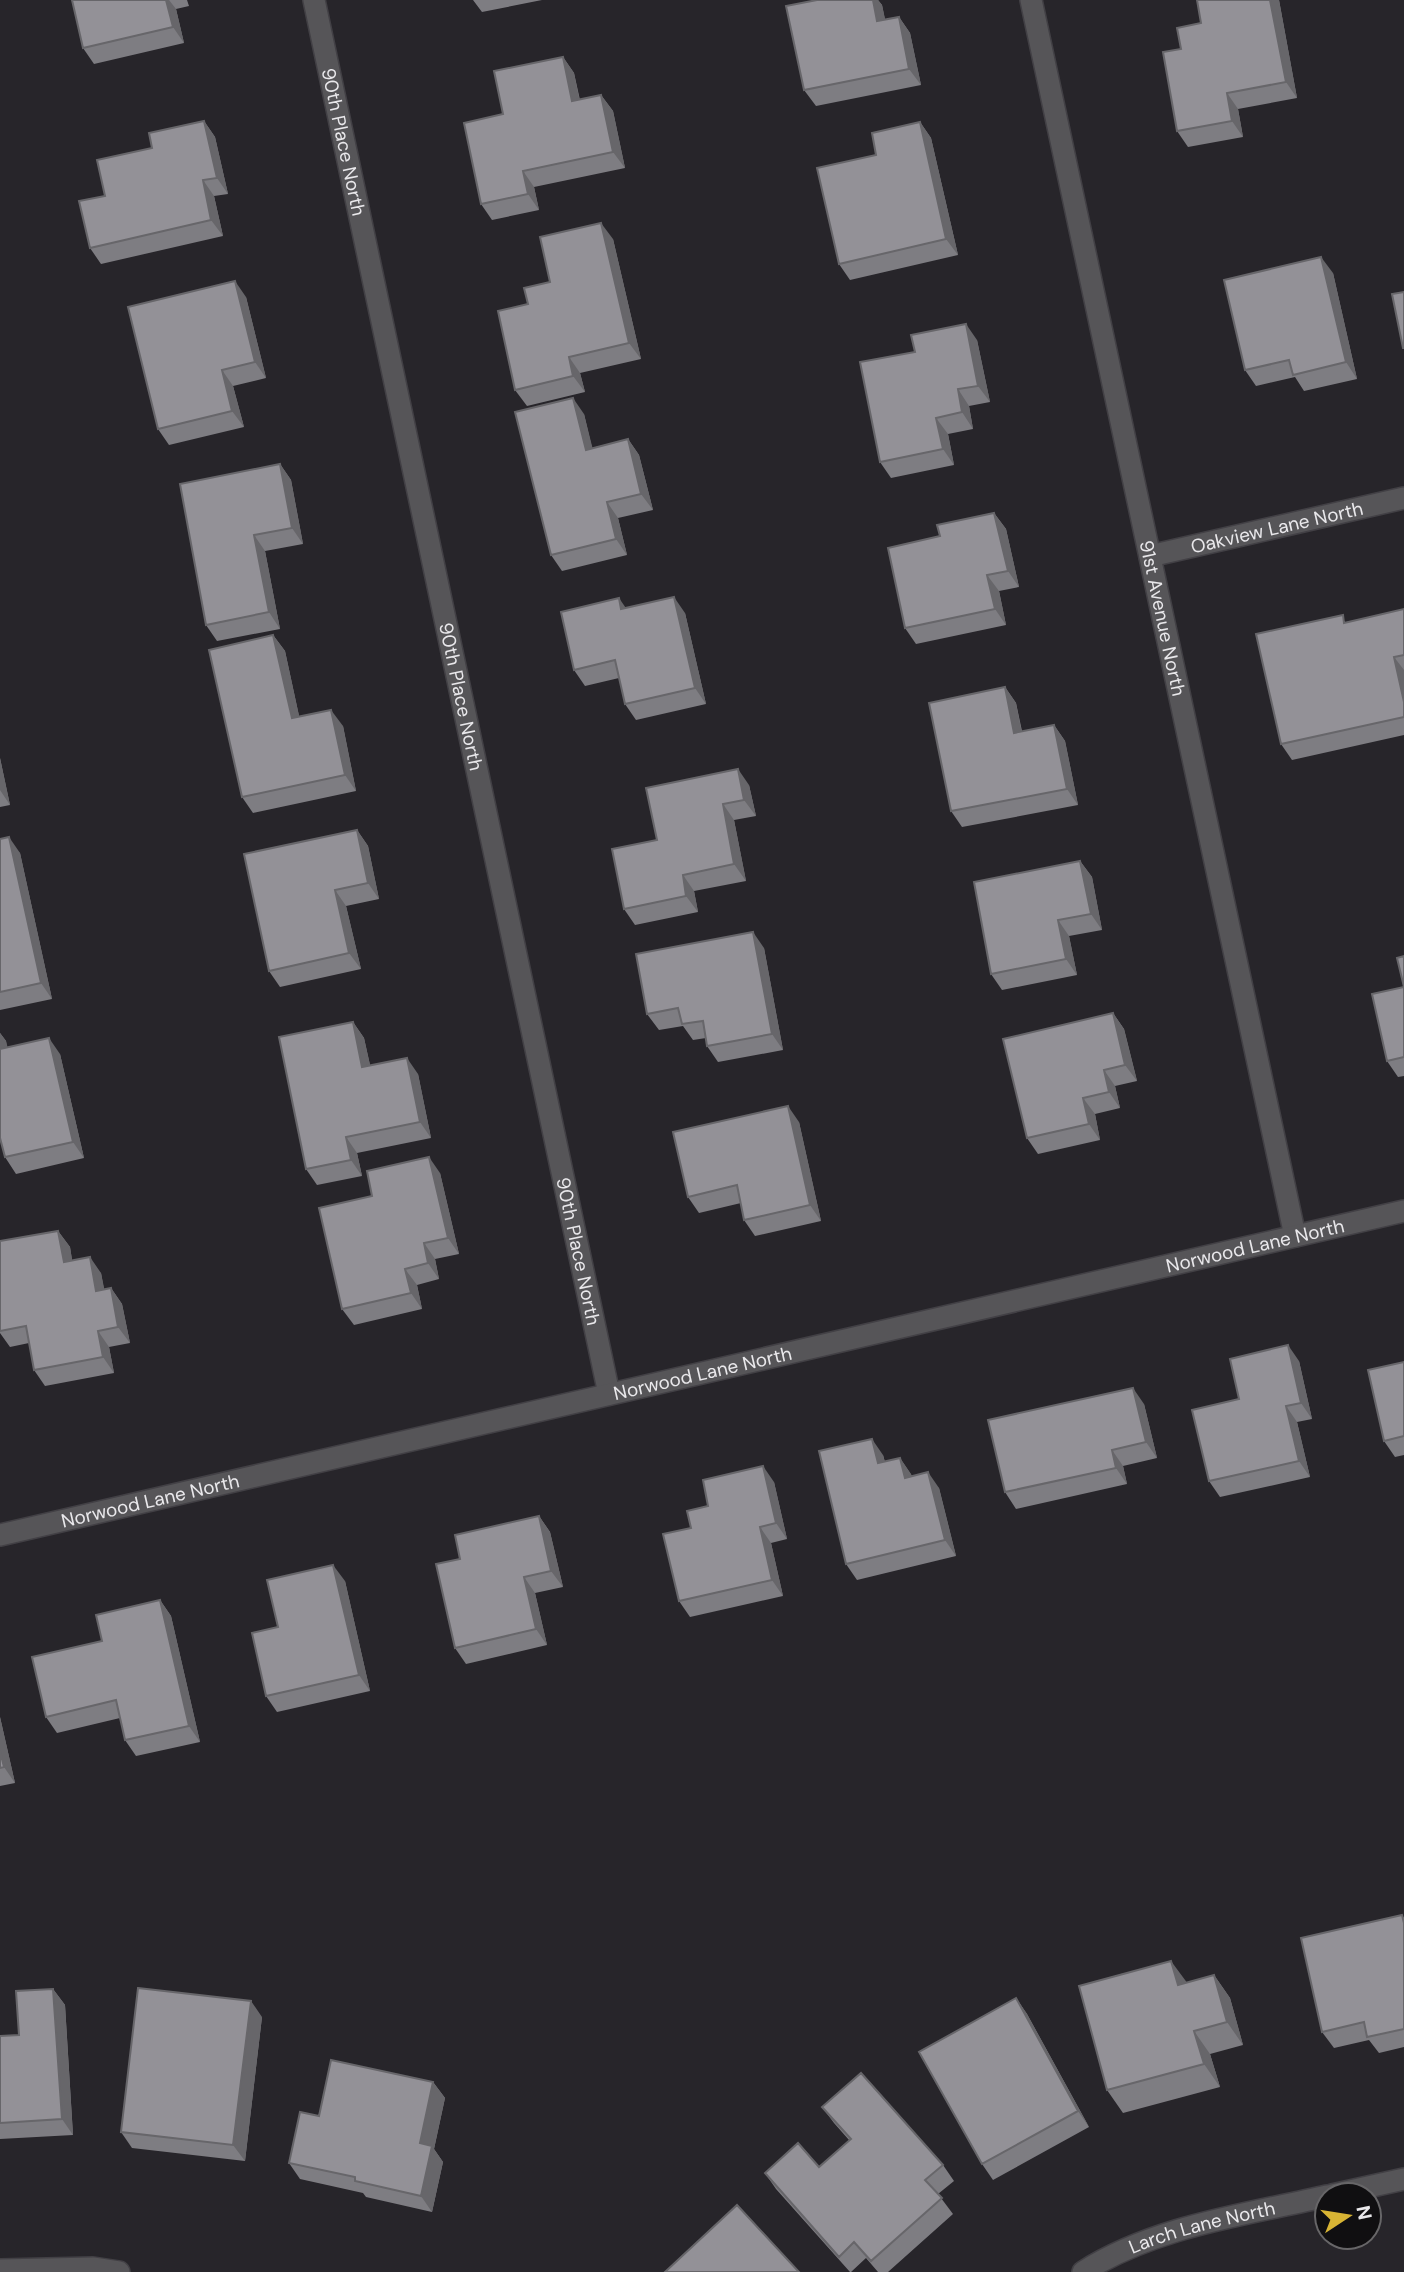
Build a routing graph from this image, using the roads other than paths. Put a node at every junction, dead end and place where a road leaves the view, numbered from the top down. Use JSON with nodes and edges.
{"nodes":[{"id":1,"x":314,"y":0,"type":"edge"},
{"id":2,"x":1031,"y":0,"type":"edge"},
{"id":3,"x":1404,"y":498,"type":"edge"},
{"id":4,"x":1150,"y":556,"type":"junction"},
{"id":5,"x":1404,"y":1211,"type":"edge"},
{"id":6,"x":1295,"y":1236,"type":"junction"},
{"id":7,"x":610,"y":1394,"type":"junction"},
{"id":8,"x":0,"y":1535,"type":"edge"},
{"id":9,"x":1404,"y":2179,"type":"edge"},
{"id":10,"x":1383,"y":2184,"type":"edge"},
{"id":11,"x":1313,"y":2200,"type":"edge"},
{"id":12,"x":0,"y":2270,"type":"edge"},
{"id":13,"x":120,"y":2272,"type":"edge"},
{"id":14,"x":1083,"y":2272,"type":"edge"}],
"edges":[{"from":1,"to":7,"type":"street","name":"90th Place North"},
{"from":2,"to":4,"type":"street","name":"91st Avenue North"},
{"from":3,"to":4,"type":"street","name":"Oakview Lane North"},
{"from":4,"to":6,"type":"street","name":"91st Avenue North"},
{"from":5,"to":6,"type":"street","name":"Norwood Lane North"},
{"from":6,"to":7,"type":"street","name":"Norwood Lane North"},
{"from":7,"to":8,"type":"street","name":"Norwood Lane North"},
{"from":9,"to":10,"type":"street","name":"Larch Lane North"},
{"from":11,"to":14,"type":"street","name":"Larch Lane North"},
{"from":12,"to":13,"type":"street"}]}
